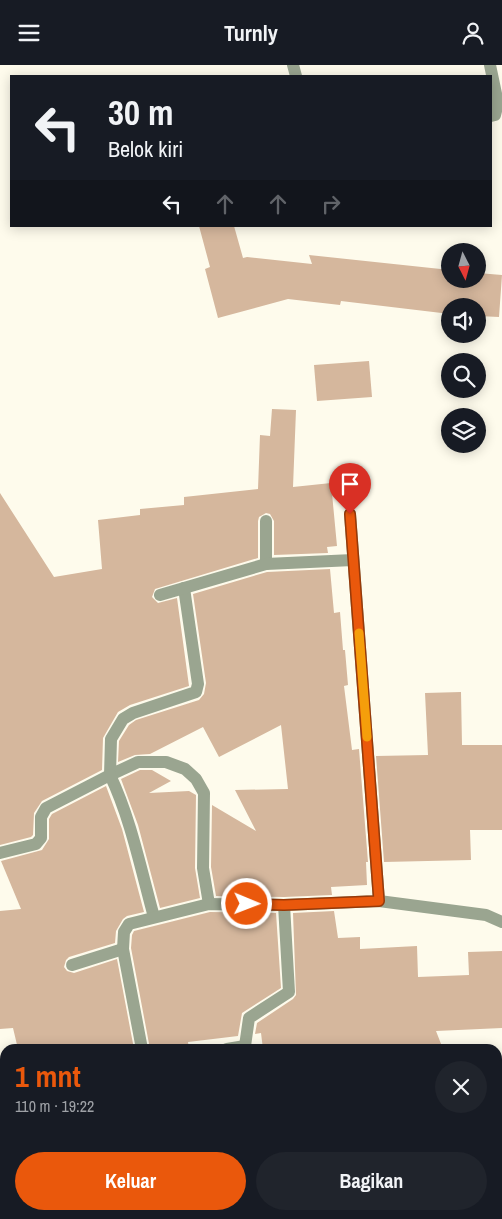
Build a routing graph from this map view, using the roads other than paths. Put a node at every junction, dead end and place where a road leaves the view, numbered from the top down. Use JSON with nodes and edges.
{"nodes":[{"id":1,"x":490,"y":65,"type":"edge"},
{"id":2,"x":492,"y":116,"type":"edge"},
{"id":3,"x":350,"y":514,"type":"dead end"},
{"id":4,"x":266,"y":521,"type":"dead end"},
{"id":5,"x":353,"y":560,"type":"junction"},
{"id":6,"x":266,"y":564,"type":"junction"},
{"id":7,"x":184,"y":588,"type":"junction"},
{"id":8,"x":160,"y":595,"type":"dead end"},
{"id":9,"x":110,"y":775,"type":"junction"},
{"id":10,"x":0,"y":853,"type":"edge"},
{"id":11,"x":379,"y":901,"type":"junction"},
{"id":12,"x":209,"y":904,"type":"junction"},
{"id":13,"x":284,"y":905,"type":"junction"},
{"id":14,"x":154,"y":917,"type":"junction"},
{"id":15,"x":502,"y":922,"type":"edge"},
{"id":16,"x":123,"y":949,"type":"junction"},
{"id":17,"x":72,"y":965,"type":"dead end"},
{"id":18,"x":141,"y":1044,"type":"edge"},
{"id":19,"x":245,"y":1044,"type":"edge"}],
"edges":[{"from":1,"to":2,"type":"street"},
{"from":3,"to":5,"type":"street"},
{"from":4,"to":6,"type":"street"},
{"from":5,"to":6,"type":"street"},
{"from":5,"to":11,"type":"street"},
{"from":6,"to":7,"type":"street"},
{"from":7,"to":8,"type":"street"},
{"from":7,"to":9,"type":"street"},
{"from":9,"to":10,"type":"street"},
{"from":9,"to":12,"type":"street"},
{"from":9,"to":14,"type":"street"},
{"from":11,"to":13,"type":"street"},
{"from":11,"to":15,"type":"street"},
{"from":12,"to":13,"type":"street"},
{"from":12,"to":14,"type":"street"},
{"from":13,"to":19,"type":"street"},
{"from":14,"to":16,"type":"street"},
{"from":16,"to":17,"type":"street"},
{"from":16,"to":18,"type":"street"}]}
